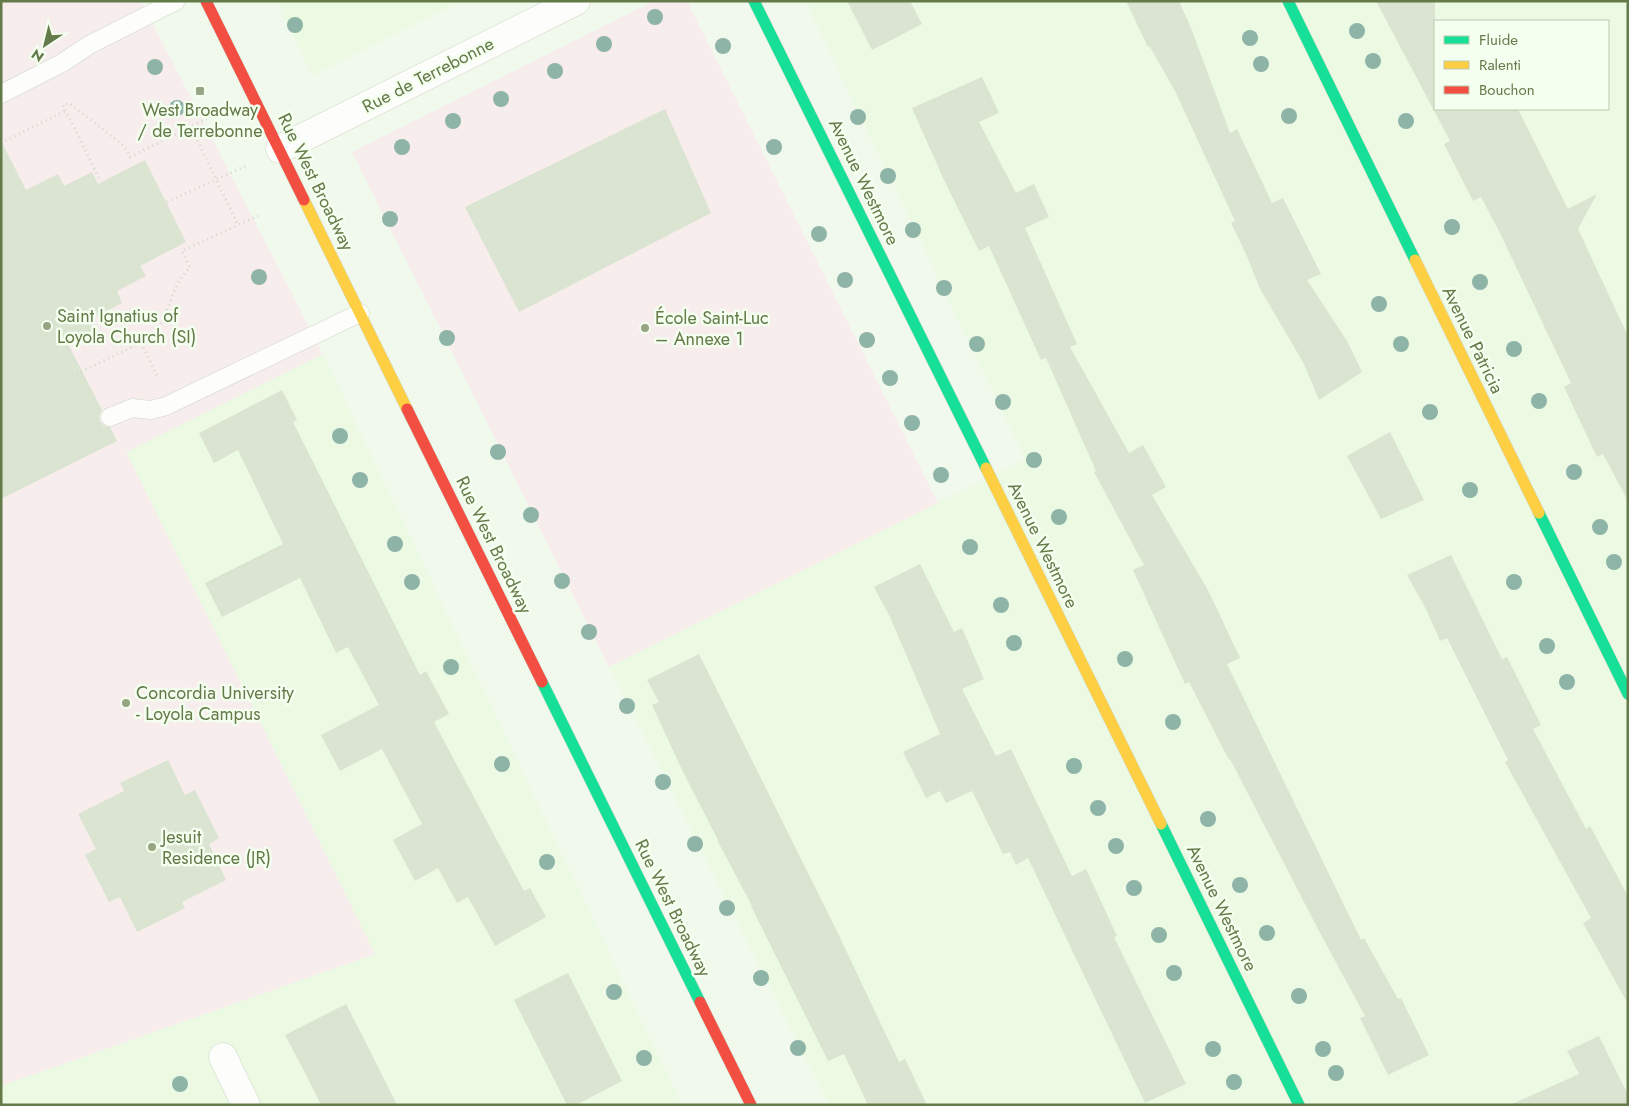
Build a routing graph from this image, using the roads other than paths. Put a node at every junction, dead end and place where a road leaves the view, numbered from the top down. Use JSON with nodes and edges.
{"nodes":[{"id":1,"x":176,"y":1,"type":"edge"},
{"id":2,"x":206,"y":1,"type":"edge"},
{"id":3,"x":576,"y":1,"type":"edge"},
{"id":4,"x":754,"y":1,"type":"edge"},
{"id":5,"x":1288,"y":1,"type":"edge"},
{"id":6,"x":1,"y":94,"type":"edge"},
{"id":7,"x":280,"y":149,"type":"junction"},
{"id":8,"x":360,"y":313,"type":"junction"},
{"id":9,"x":110,"y":417,"type":"dead end"},
{"id":10,"x":1628,"y":694,"type":"edge"},
{"id":11,"x":223,"y":1057,"type":"dead end"},
{"id":12,"x":246,"y":1105,"type":"edge"},
{"id":13,"x":751,"y":1105,"type":"edge"},
{"id":14,"x":1298,"y":1105,"type":"edge"}],
"edges":[{"from":1,"to":6,"type":"lane"},
{"from":2,"to":7,"type":"street","name":"Rue West Broadway"},
{"from":3,"to":7,"type":"street","name":"Rue de Terrebonne"},
{"from":4,"to":14,"type":"street","name":"Avenue Westmore"},
{"from":5,"to":10,"type":"street","name":"Avenue Patricia"},
{"from":7,"to":8,"type":"street","name":"Rue West Broadway"},
{"from":8,"to":9,"type":"lane"},
{"from":8,"to":13,"type":"street","name":"Rue West Broadway"},
{"from":11,"to":12,"type":"street"}]}
